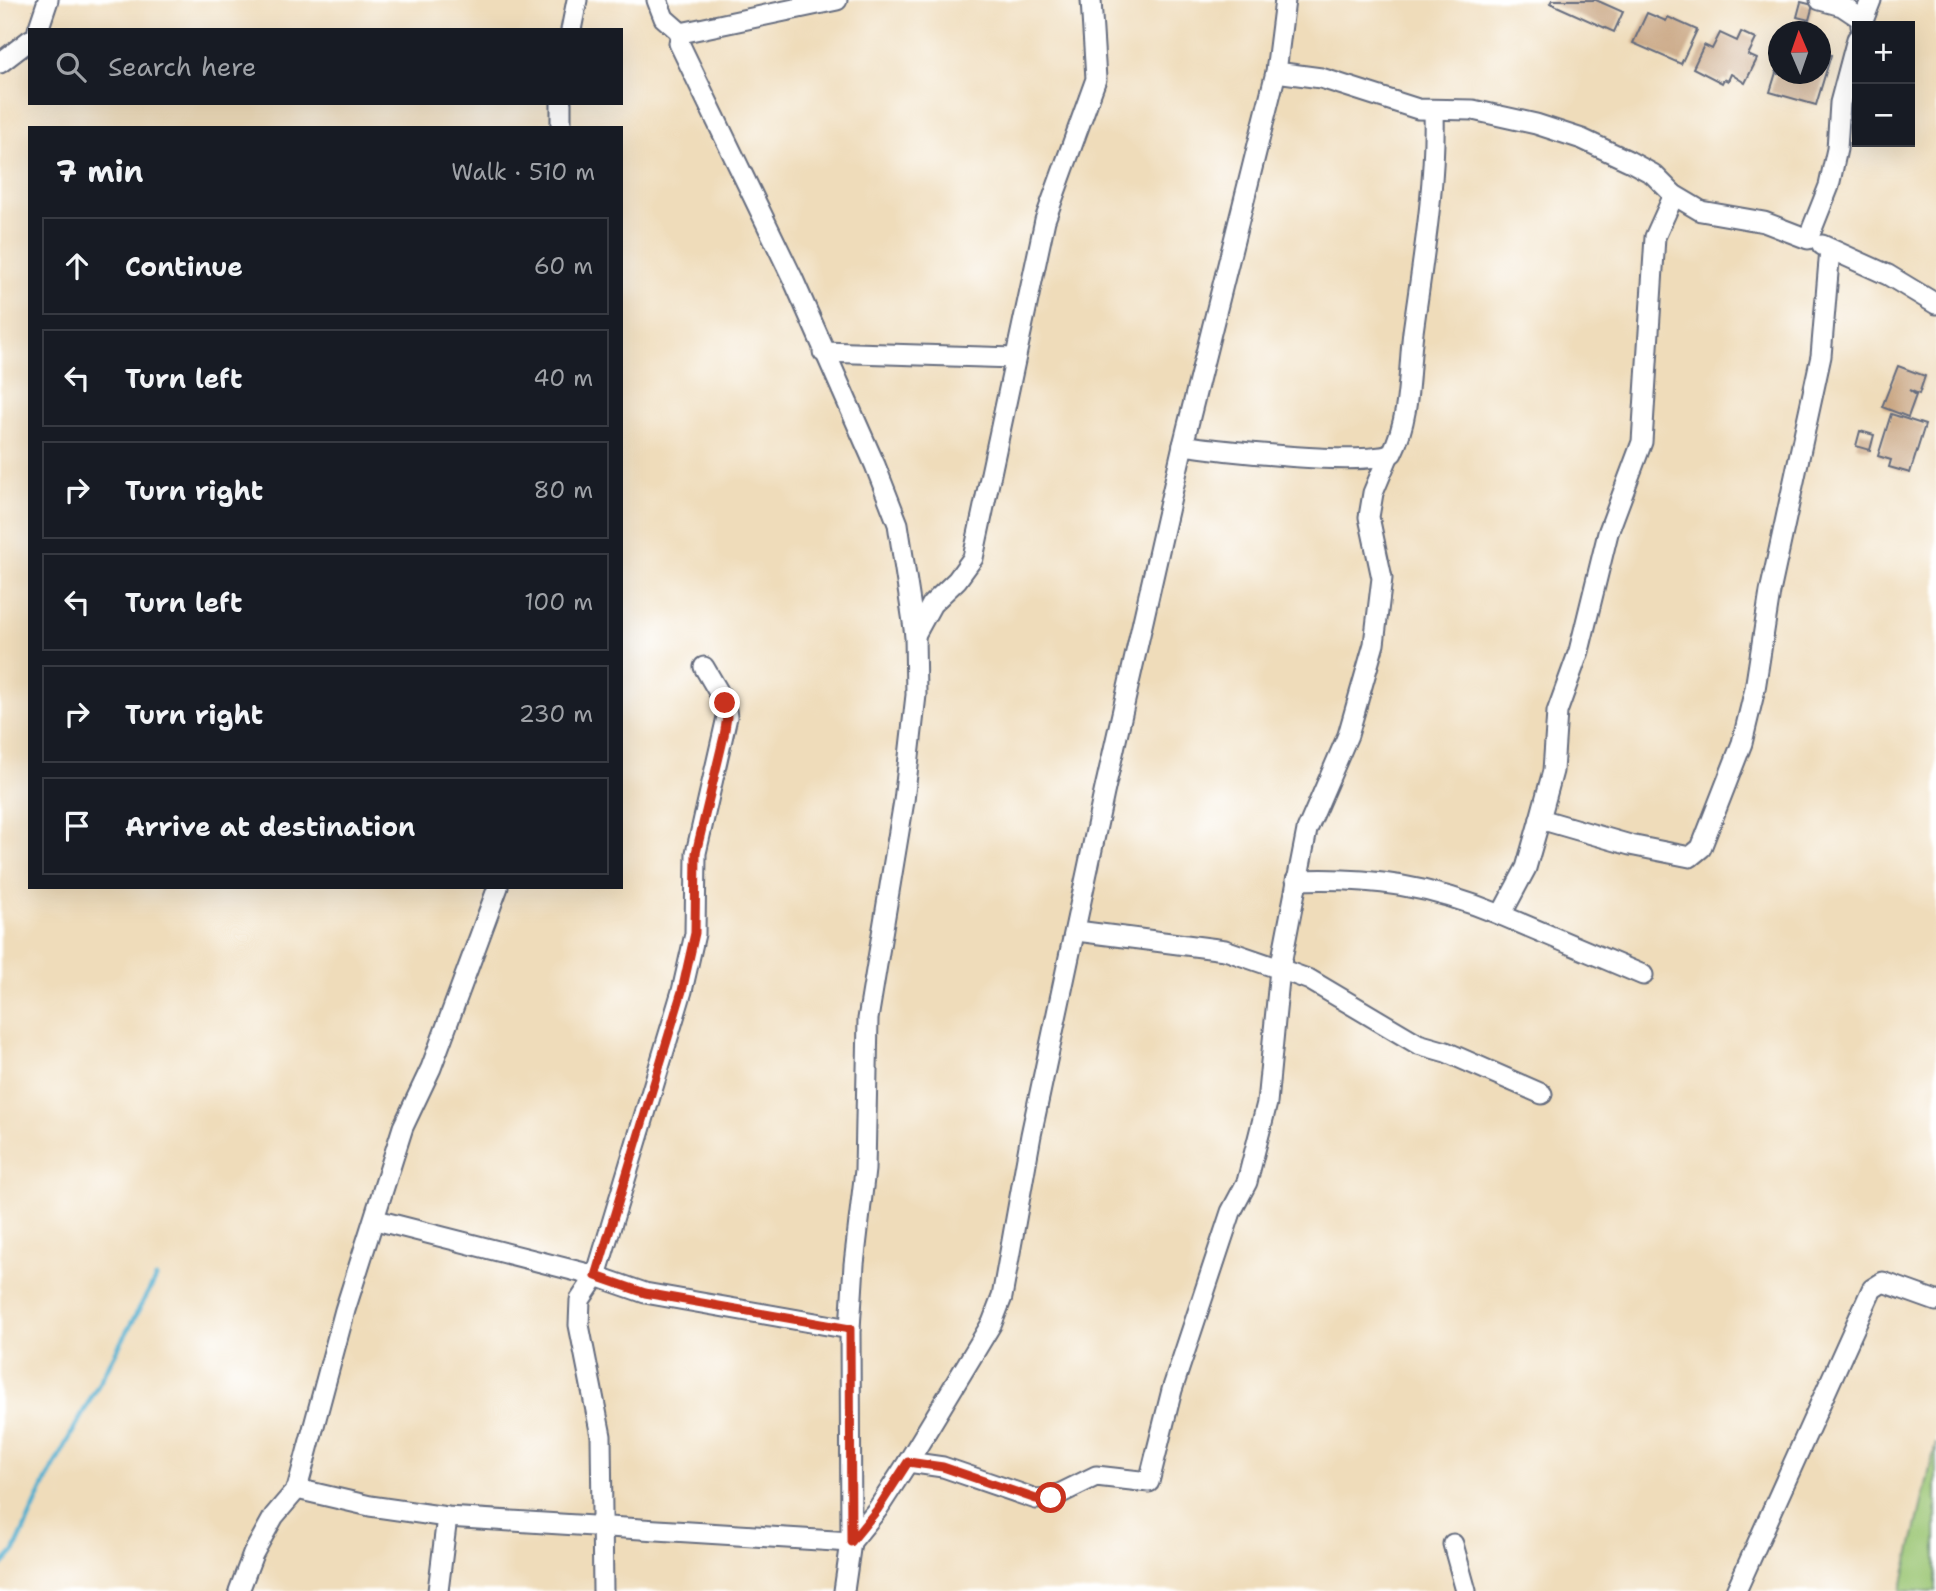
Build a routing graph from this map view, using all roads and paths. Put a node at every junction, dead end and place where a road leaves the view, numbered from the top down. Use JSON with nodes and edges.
{"nodes":[{"id":1,"x":48,"y":0,"type":"edge"},
{"id":2,"x":577,"y":0,"type":"edge"},
{"id":3,"x":657,"y":0,"type":"edge"},
{"id":4,"x":837,"y":0,"type":"edge"},
{"id":5,"x":1091,"y":0,"type":"edge"},
{"id":6,"x":1284,"y":0,"type":"edge"},
{"id":7,"x":1820,"y":0,"type":"edge"},
{"id":8,"x":1871,"y":0,"type":"edge"},
{"id":9,"x":1854,"y":21,"type":"edge"},
{"id":10,"x":1863,"y":21,"type":"edge"},
{"id":11,"x":39,"y":28,"type":"edge"},
{"id":12,"x":571,"y":28,"type":"edge"},
{"id":13,"x":681,"y":33,"type":"junction"},
{"id":14,"x":28,"y":42,"type":"edge"},
{"id":15,"x":1852,"y":58,"type":"edge"},
{"id":16,"x":0,"y":63,"type":"edge"},
{"id":17,"x":1276,"y":72,"type":"junction"},
{"id":18,"x":561,"y":105,"type":"edge"},
{"id":19,"x":1434,"y":111,"type":"junction"},
{"id":20,"x":561,"y":126,"type":"edge"},
{"id":21,"x":1674,"y":195,"type":"junction"},
{"id":22,"x":1808,"y":239,"type":"junction"},
{"id":23,"x":1830,"y":249,"type":"junction"},
{"id":24,"x":1936,"y":304,"type":"edge"},
{"id":25,"x":823,"y":352,"type":"junction"},
{"id":26,"x":1015,"y":358,"type":"junction"},
{"id":27,"x":1183,"y":445,"type":"junction"},
{"id":28,"x":1388,"y":457,"type":"junction"},
{"id":29,"x":915,"y":635,"type":"junction"},
{"id":30,"x":704,"y":667,"type":"dead end"},
{"id":31,"x":1540,"y":818,"type":"junction"},
{"id":32,"x":1296,"y":880,"type":"junction"},
{"id":33,"x":497,"y":889,"type":"edge"},
{"id":34,"x":1501,"y":915,"type":"junction"},
{"id":35,"x":1077,"y":931,"type":"junction"},
{"id":36,"x":1280,"y":969,"type":"junction"},
{"id":37,"x":1643,"y":975,"type":"dead end"},
{"id":38,"x":1542,"y":1094,"type":"dead end"},
{"id":39,"x":376,"y":1220,"type":"junction"},
{"id":40,"x":596,"y":1276,"type":"junction"},
{"id":41,"x":1936,"y":1301,"type":"edge"},
{"id":42,"x":850,"y":1329,"type":"junction"},
{"id":43,"x":908,"y":1462,"type":"junction"},
{"id":44,"x":297,"y":1489,"type":"junction"},
{"id":45,"x":447,"y":1517,"type":"junction"},
{"id":46,"x":603,"y":1524,"type":"junction"},
{"id":47,"x":851,"y":1542,"type":"junction"},
{"id":48,"x":1453,"y":1544,"type":"dead end"},
{"id":49,"x":240,"y":1591,"type":"edge"},
{"id":50,"x":438,"y":1591,"type":"edge"},
{"id":51,"x":603,"y":1591,"type":"edge"},
{"id":52,"x":844,"y":1591,"type":"edge"},
{"id":53,"x":1466,"y":1591,"type":"edge"},
{"id":54,"x":1736,"y":1591,"type":"edge"}],
"edges":[{"from":1,"to":11,"type":"street"},
{"from":2,"to":12,"type":"street"},
{"from":3,"to":13,"type":"street"},
{"from":4,"to":13,"type":"street"},
{"from":5,"to":26,"type":"street"},
{"from":6,"to":17,"type":"street"},
{"from":7,"to":9,"type":"street"},
{"from":8,"to":10,"type":"street"},
{"from":13,"to":25,"type":"street"},
{"from":14,"to":16,"type":"street"},
{"from":15,"to":22,"type":"street"},
{"from":17,"to":19,"type":"street"},
{"from":17,"to":27,"type":"street"},
{"from":18,"to":20,"type":"street"},
{"from":19,"to":21,"type":"street"},
{"from":19,"to":28,"type":"street"},
{"from":21,"to":22,"type":"street"},
{"from":21,"to":31,"type":"street"},
{"from":22,"to":23,"type":"street"},
{"from":23,"to":24,"type":"street"},
{"from":23,"to":31,"type":"street"},
{"from":25,"to":26,"type":"street"},
{"from":25,"to":29,"type":"street"},
{"from":26,"to":29,"type":"street"},
{"from":27,"to":28,"type":"street"},
{"from":27,"to":35,"type":"street"},
{"from":28,"to":32,"type":"street"},
{"from":29,"to":42,"type":"street"},
{"from":30,"to":40,"type":"street"},
{"from":31,"to":34,"type":"street"},
{"from":32,"to":34,"type":"street"},
{"from":32,"to":36,"type":"street"},
{"from":33,"to":39,"type":"street"},
{"from":34,"to":37,"type":"street"},
{"from":35,"to":36,"type":"street"},
{"from":35,"to":43,"type":"street"},
{"from":36,"to":38,"type":"street"},
{"from":36,"to":43,"type":"street"},
{"from":39,"to":40,"type":"street"},
{"from":39,"to":44,"type":"street"},
{"from":40,"to":42,"type":"street"},
{"from":40,"to":46,"type":"street"},
{"from":41,"to":54,"type":"street"},
{"from":42,"to":47,"type":"street"},
{"from":43,"to":47,"type":"street"},
{"from":44,"to":45,"type":"street"},
{"from":44,"to":49,"type":"street"},
{"from":45,"to":46,"type":"street"},
{"from":45,"to":50,"type":"street"},
{"from":46,"to":47,"type":"street"},
{"from":46,"to":51,"type":"street"},
{"from":47,"to":52,"type":"street"},
{"from":48,"to":53,"type":"street"}]}
